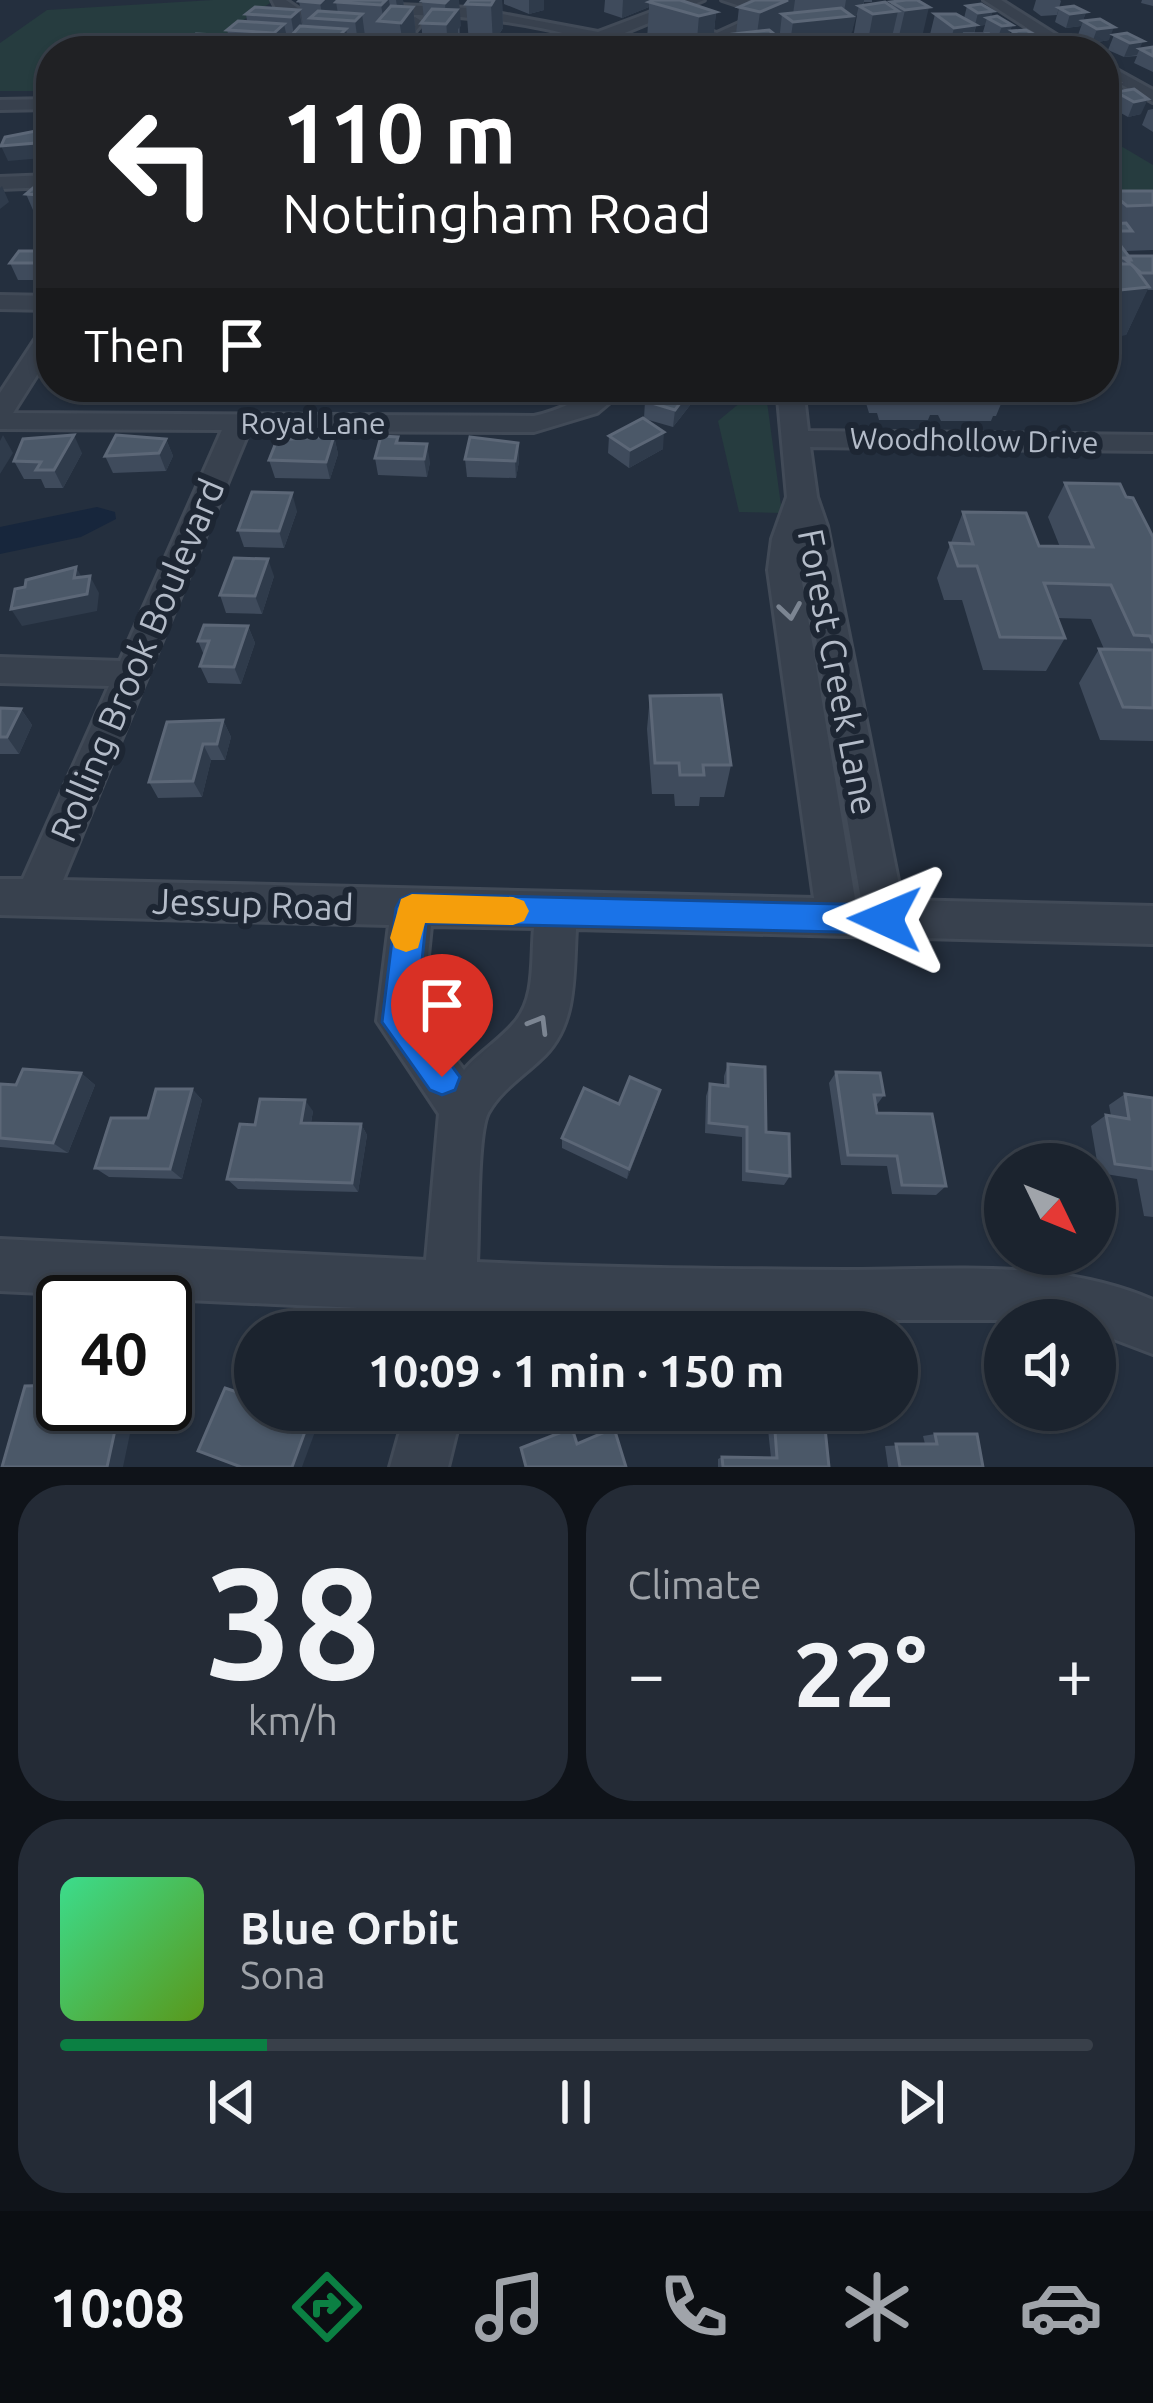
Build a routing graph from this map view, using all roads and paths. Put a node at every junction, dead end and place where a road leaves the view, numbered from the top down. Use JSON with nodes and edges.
{"nodes":[{"id":1,"x":279,"y":0,"type":"edge"},
{"id":2,"x":481,"y":0,"type":"edge"},
{"id":3,"x":697,"y":0,"type":"edge"},
{"id":4,"x":729,"y":0,"type":"edge"},
{"id":5,"x":991,"y":0,"type":"edge"},
{"id":6,"x":426,"y":11,"type":"junction"},
{"id":7,"x":450,"y":11,"type":"junction"},
{"id":8,"x":321,"y":17,"type":"junction"},
{"id":9,"x":650,"y":18,"type":"junction"},
{"id":10,"x":284,"y":26,"type":"edge"},
{"id":11,"x":403,"y":36,"type":"edge"},
{"id":12,"x":594,"y":36,"type":"edge"},
{"id":13,"x":603,"y":36,"type":"edge"},
{"id":14,"x":711,"y":36,"type":"edge"},
{"id":15,"x":722,"y":36,"type":"edge"},
{"id":16,"x":1050,"y":36,"type":"edge"},
{"id":17,"x":1119,"y":76,"type":"edge"},
{"id":18,"x":1148,"y":90,"type":"edge"},
{"id":19,"x":36,"y":104,"type":"edge"},
{"id":20,"x":0,"y":105,"type":"edge"},
{"id":21,"x":36,"y":182,"type":"edge"},
{"id":22,"x":0,"y":183,"type":"edge"},
{"id":23,"x":0,"y":302,"type":"edge"},
{"id":24,"x":36,"y":303,"type":"edge"},
{"id":25,"x":36,"y":358,"type":"edge"},
{"id":26,"x":600,"y":402,"type":"edge"},
{"id":27,"x":791,"y":402,"type":"edge"},
{"id":28,"x":0,"y":417,"type":"edge"},
{"id":29,"x":238,"y":423,"type":"junction"},
{"id":30,"x":794,"y":439,"type":"junction"},
{"id":31,"x":1153,"y":443,"type":"edge"},
{"id":32,"x":802,"y":497,"type":"junction"},
{"id":33,"x":0,"y":670,"type":"edge"},
{"id":34,"x":130,"y":674,"type":"junction"},
{"id":35,"x":18,"y":897,"type":"edge"},
{"id":36,"x":412,"y":908,"type":"junction"},
{"id":37,"x":556,"y":912,"type":"junction"},
{"id":38,"x":837,"y":918,"type":"junction"},
{"id":39,"x":885,"y":919,"type":"junction"},
{"id":40,"x":1153,"y":925,"type":"edge"},
{"id":41,"x":463,"y":1108,"type":"junction"},
{"id":42,"x":0,"y":1265,"type":"edge"},
{"id":43,"x":449,"y":1310,"type":"edge"},
{"id":44,"x":1153,"y":1327,"type":"edge"},
{"id":45,"x":428,"y":1431,"type":"edge"},
{"id":46,"x":419,"y":1467,"type":"edge"}],
"edges":[{"from":1,"to":8,"type":"street"},
{"from":2,"to":7,"type":"street"},
{"from":3,"to":9,"type":"street"},
{"from":4,"to":15,"type":"street"},
{"from":5,"to":16,"type":"street"},
{"from":6,"to":7,"type":"street"},
{"from":6,"to":8,"type":"street"},
{"from":6,"to":11,"type":"street"},
{"from":7,"to":12,"type":"street"},
{"from":8,"to":10,"type":"street"},
{"from":9,"to":13,"type":"street"},
{"from":9,"to":14,"type":"street"},
{"from":17,"to":18,"type":"street"},
{"from":19,"to":20,"type":"street"},
{"from":21,"to":22,"type":"street"},
{"from":23,"to":24,"type":"street"},
{"from":25,"to":28,"type":"street"},
{"from":26,"to":29,"type":"street","name":"Royal Lane"},
{"from":27,"to":30,"type":"street","name":"Forest Creek Lane"},
{"from":28,"to":29,"type":"street","name":"Royal Lane"},
{"from":29,"to":34,"type":"street","name":"Rolling Brook Boulevard"},
{"from":30,"to":31,"type":"street","name":"Woodhollow Drive"},
{"from":30,"to":32,"type":"street","name":"Forest Creek Lane"},
{"from":32,"to":38,"type":"street","name":"Forest Creek Lane","one_way":true},
{"from":32,"to":39,"type":"street","name":"Forest Creek Lane"},
{"from":33,"to":34,"type":"street"},
{"from":34,"to":35,"type":"street","name":"Rolling Brook Boulevard"},
{"from":35,"to":36,"type":"street","name":"Jessup Road"},
{"from":36,"to":37,"type":"street","name":"Jessup Road"},
{"from":36,"to":41,"type":"street"},
{"from":37,"to":38,"type":"street","name":"Jessup Road"},
{"from":41,"to":37,"type":"street","one_way":true},
{"from":38,"to":39,"type":"street","name":"Jessup Road"},
{"from":39,"to":40,"type":"street","name":"Jessup Road"},
{"from":41,"to":43,"type":"street"},
{"from":42,"to":43,"type":"street"},
{"from":43,"to":44,"type":"street"},
{"from":45,"to":46,"type":"street"}]}
